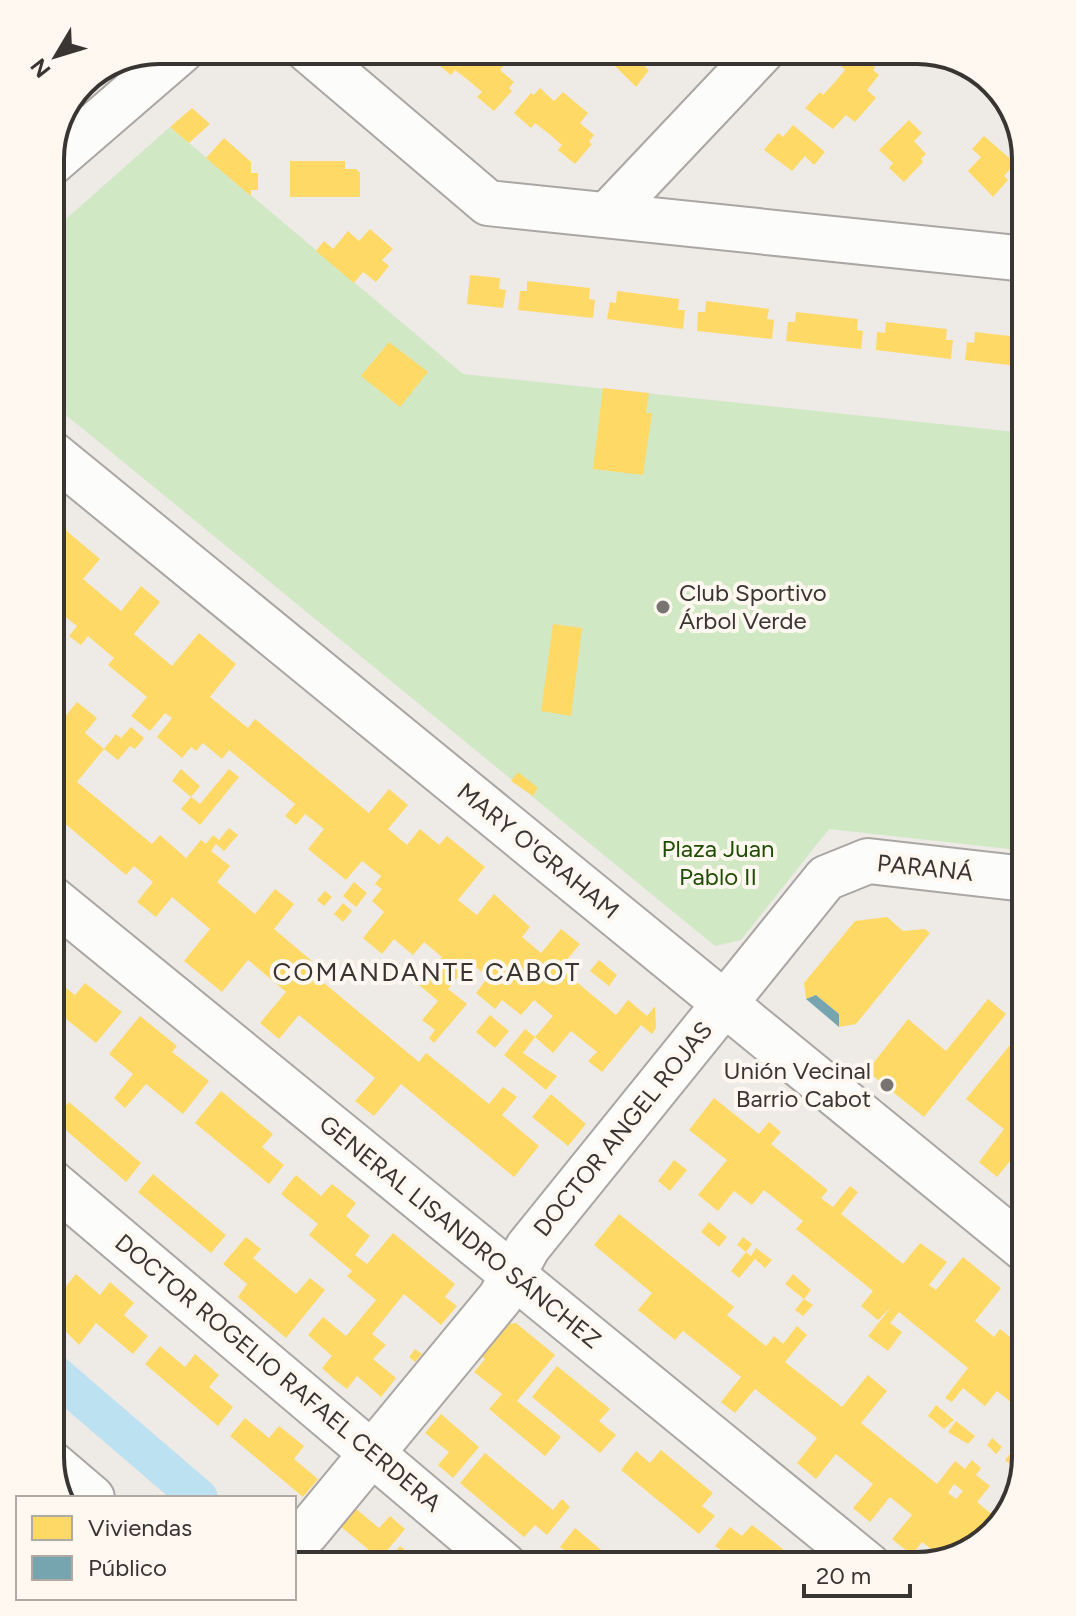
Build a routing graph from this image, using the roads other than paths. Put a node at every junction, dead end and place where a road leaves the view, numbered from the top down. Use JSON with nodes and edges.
{"nodes":[{"id":1,"x":166,"y":64,"type":"edge"},
{"id":2,"x":324,"y":64,"type":"edge"},
{"id":3,"x":750,"y":64,"type":"edge"},
{"id":4,"x":64,"y":152,"type":"edge"},
{"id":5,"x":607,"y":215,"type":"junction"},
{"id":6,"x":1012,"y":258,"type":"edge"},
{"id":7,"x":64,"y":463,"type":"edge"},
{"id":8,"x":1012,"y":877,"type":"edge"},
{"id":9,"x":826,"y":878,"type":"joint"},
{"id":10,"x":64,"y":908,"type":"edge"},
{"id":11,"x":724,"y":1004,"type":"junction"},
{"id":12,"x":64,"y":1193,"type":"edge"},
{"id":13,"x":1012,"y":1239,"type":"edge"},
{"id":14,"x":513,"y":1275,"type":"junction"},
{"id":15,"x":372,"y":1453,"type":"junction"},
{"id":16,"x":66,"y":1476,"type":"edge"},
{"id":17,"x":90,"y":1496,"type":"edge"},
{"id":18,"x":306,"y":1533,"type":"dead end"},
{"id":19,"x":489,"y":1552,"type":"edge"},
{"id":20,"x":852,"y":1552,"type":"edge"}],
"edges":[{"from":1,"to":4,"type":"street"},
{"from":2,"to":5,"type":"street"},
{"from":3,"to":5,"type":"street"},
{"from":5,"to":6,"type":"street"},
{"from":7,"to":11,"type":"street","name":"MARY O'GRAHAM"},
{"from":8,"to":9,"type":"street","name":"PARANÁ"},
{"from":9,"to":11,"type":"street","name":"DOCTOR ANGEL ROJAS"},
{"from":10,"to":14,"type":"street","name":"GENERAL LISANDRO SÁNCHEZ"},
{"from":11,"to":13,"type":"street","name":"MARY O'GRAHAM"},
{"from":11,"to":14,"type":"street","name":"DOCTOR ANGEL ROJAS"},
{"from":12,"to":15,"type":"street","name":"DOCTOR ROGELIO RAFAEL CERDERA"},
{"from":14,"to":15,"type":"street","name":"DOCTOR ANGEL ROJAS"},
{"from":14,"to":20,"type":"street","name":"GENERAL LISANDRO SÁNCHEZ"},
{"from":15,"to":18,"type":"street","name":"DOCTOR ANGEL ROJAS"},
{"from":15,"to":19,"type":"street","name":"DOCTOR ROGELIO RAFAEL CERDERA"},
{"from":16,"to":17,"type":"street"}]}
